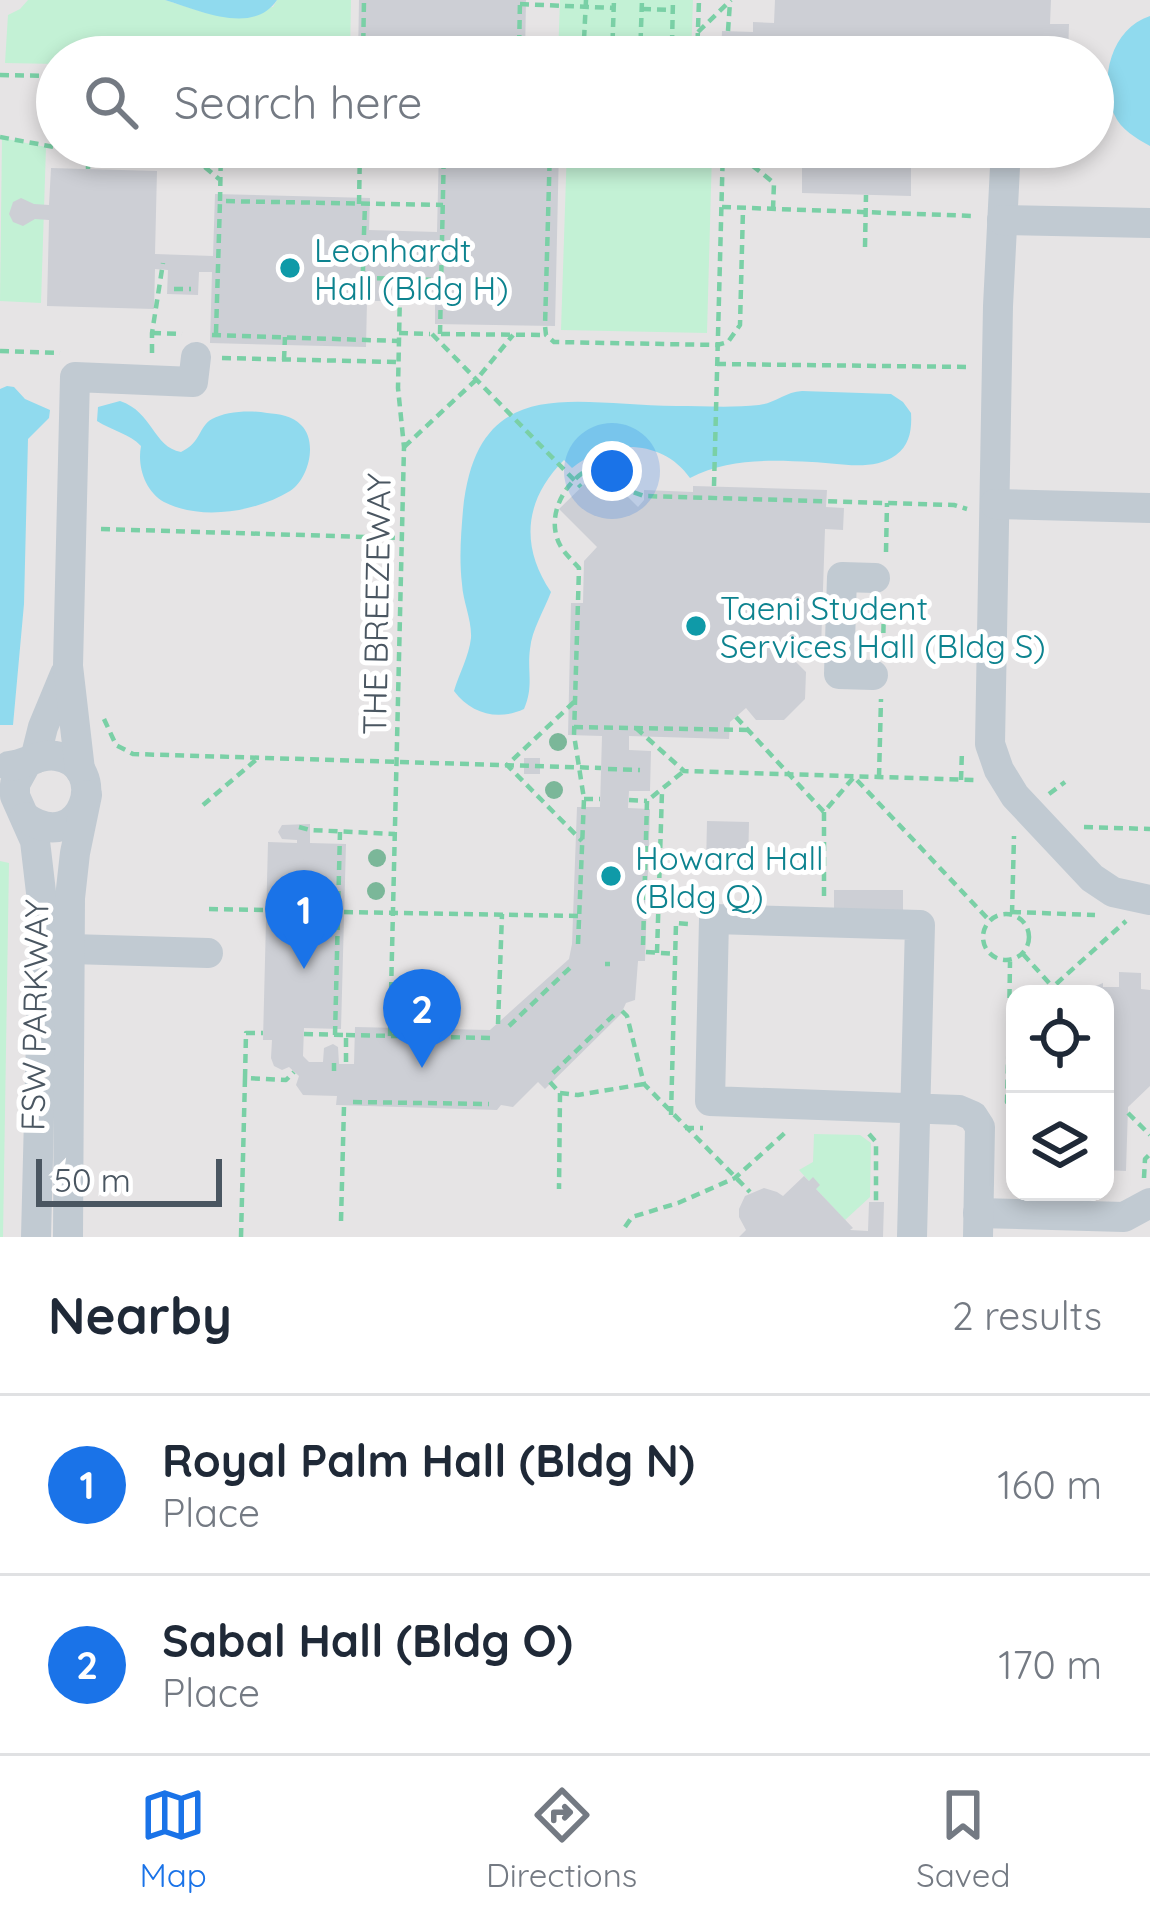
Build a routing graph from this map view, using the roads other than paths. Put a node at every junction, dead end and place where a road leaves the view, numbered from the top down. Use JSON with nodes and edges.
{"nodes":[{"id":1,"x":1001,"y":168,"type":"edge"},
{"id":2,"x":988,"y":218,"type":"junction"},
{"id":3,"x":1150,"y":223,"type":"edge"},
{"id":4,"x":207,"y":342,"type":"road end"},
{"id":5,"x":981,"y":507,"type":"junction"},
{"id":6,"x":1150,"y":508,"type":"edge"},
{"id":7,"x":882,"y":579,"type":"road end"},
{"id":8,"x":68,"y":666,"type":"junction"},
{"id":9,"x":879,"y":676,"type":"road end"},
{"id":10,"x":20,"y":763,"type":"edge"},
{"id":11,"x":83,"y":782,"type":"junction"},
{"id":12,"x":14,"y":808,"type":"edge"},
{"id":13,"x":1150,"y":900,"type":"edge"},
{"id":14,"x":71,"y":949,"type":"junction"},
{"id":15,"x":208,"y":952,"type":"dead end"},
{"id":16,"x":39,"y":1084,"type":"junction"},
{"id":17,"x":915,"y":1108,"type":"junction"},
{"id":18,"x":1150,"y":1203,"type":"edge"},
{"id":19,"x":978,"y":1225,"type":"edge"},
{"id":20,"x":36,"y":1237,"type":"edge"},
{"id":21,"x":47,"y":1237,"type":"edge"},
{"id":22,"x":68,"y":1237,"type":"edge"},
{"id":23,"x":912,"y":1237,"type":"edge"}],
"edges":[{"from":1,"to":2,"type":"street"},
{"from":2,"to":3,"type":"street"},
{"from":2,"to":5,"type":"street"},
{"from":4,"to":8,"type":"street"},
{"from":5,"to":6,"type":"street"},
{"from":5,"to":13,"type":"street"},
{"from":7,"to":9,"type":"street"},
{"from":8,"to":10,"type":"street","name":"FSW PARKWAY"},
{"from":8,"to":11,"type":"street","name":"FSW PARKWAY"},
{"from":10,"to":11,"type":"street"},
{"from":10,"to":12,"type":"street","name":"FSW PARKWAY"},
{"from":11,"to":12,"type":"street"},
{"from":11,"to":14,"type":"street","name":"FSW PARKWAY"},
{"from":12,"to":16,"type":"street","name":"FSW PARKWAY"},
{"from":14,"to":15,"type":"street"},
{"from":14,"to":22,"type":"street","name":"FSW PARKWAY"},
{"from":16,"to":20,"type":"street","name":"FSW PARKWAY"},
{"from":16,"to":21,"type":"street"},
{"from":17,"to":17,"type":"street"},
{"from":17,"to":19,"type":"street"},
{"from":17,"to":23,"type":"street"},
{"from":18,"to":19,"type":"street"}]}
